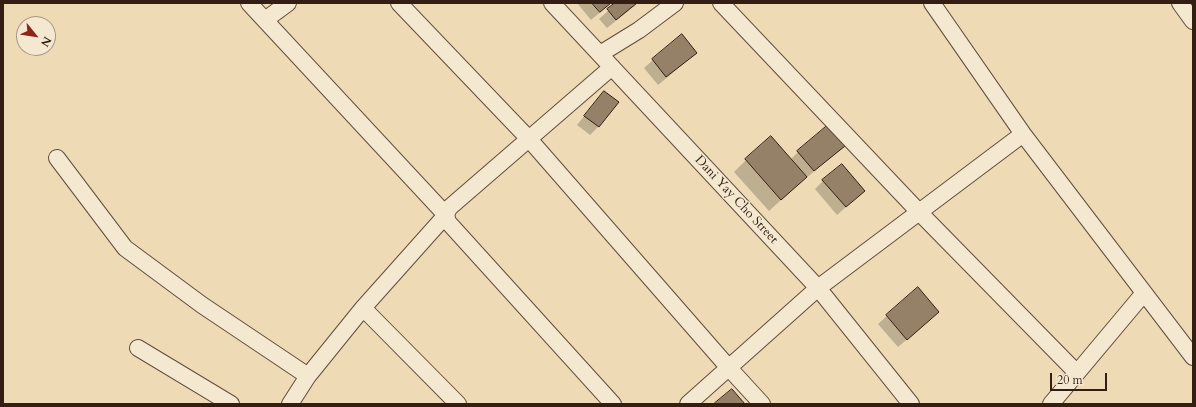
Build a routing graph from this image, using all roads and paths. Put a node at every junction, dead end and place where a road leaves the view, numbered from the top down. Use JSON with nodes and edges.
{"nodes":[{"id":1,"x":249,"y":3,"type":"edge"},
{"id":2,"x":288,"y":3,"type":"edge"},
{"id":3,"x":399,"y":3,"type":"edge"},
{"id":4,"x":552,"y":3,"type":"edge"},
{"id":5,"x":675,"y":3,"type":"edge"},
{"id":6,"x":721,"y":3,"type":"edge"},
{"id":7,"x":932,"y":3,"type":"edge"},
{"id":8,"x":1180,"y":3,"type":"edge"},
{"id":9,"x":265,"y":20,"type":"junction"},
{"id":10,"x":1193,"y":21,"type":"edge"},
{"id":11,"x":600,"y":54,"type":"junction"},
{"id":12,"x":612,"y":67,"type":"junction"},
{"id":13,"x":1023,"y":134,"type":"junction"},
{"id":14,"x":529,"y":139,"type":"junction"},
{"id":15,"x":57,"y":158,"type":"dead end"},
{"id":16,"x":919,"y":212,"type":"junction"},
{"id":17,"x":446,"y":215,"type":"junction"},
{"id":18,"x":818,"y":288,"type":"junction"},
{"id":19,"x":1144,"y":293,"type":"junction"},
{"id":20,"x":364,"y":308,"type":"junction"},
{"id":21,"x":138,"y":348,"type":"dead end"},
{"id":22,"x":1193,"y":357,"type":"edge"},
{"id":23,"x":729,"y":368,"type":"junction"},
{"id":24,"x":1077,"y":373,"type":"junction"},
{"id":25,"x":308,"y":376,"type":"junction"},
{"id":26,"x":231,"y":404,"type":"edge"},
{"id":27,"x":290,"y":404,"type":"edge"},
{"id":28,"x":458,"y":404,"type":"edge"},
{"id":29,"x":613,"y":404,"type":"edge"},
{"id":30,"x":688,"y":404,"type":"edge"},
{"id":31,"x":762,"y":404,"type":"edge"},
{"id":32,"x":912,"y":404,"type":"edge"},
{"id":33,"x":1051,"y":404,"type":"edge"}],
"edges":[{"from":1,"to":9,"type":"street"},
{"from":2,"to":9,"type":"street"},
{"from":3,"to":14,"type":"street"},
{"from":4,"to":11,"type":"street","name":"Dani Yay Cho Street"},
{"from":5,"to":11,"type":"street"},
{"from":6,"to":16,"type":"street"},
{"from":7,"to":13,"type":"street"},
{"from":8,"to":10,"type":"street"},
{"from":9,"to":17,"type":"street"},
{"from":11,"to":12,"type":"street","name":"Dani Yay Cho Street"},
{"from":12,"to":14,"type":"street"},
{"from":12,"to":18,"type":"street","name":"Dani Yay Cho Street"},
{"from":13,"to":16,"type":"street"},
{"from":13,"to":19,"type":"street"},
{"from":14,"to":17,"type":"street"},
{"from":14,"to":23,"type":"street"},
{"from":15,"to":25,"type":"street"},
{"from":16,"to":18,"type":"street"},
{"from":16,"to":24,"type":"street"},
{"from":17,"to":20,"type":"street"},
{"from":17,"to":29,"type":"street"},
{"from":18,"to":23,"type":"street"},
{"from":18,"to":32,"type":"street","name":"Dani Yay Cho Street"},
{"from":19,"to":22,"type":"street"},
{"from":19,"to":24,"type":"street"},
{"from":20,"to":25,"type":"street"},
{"from":20,"to":28,"type":"street"},
{"from":21,"to":26,"type":"street"},
{"from":23,"to":30,"type":"street"},
{"from":23,"to":31,"type":"street"},
{"from":24,"to":33,"type":"street"},
{"from":25,"to":27,"type":"street"}]}
